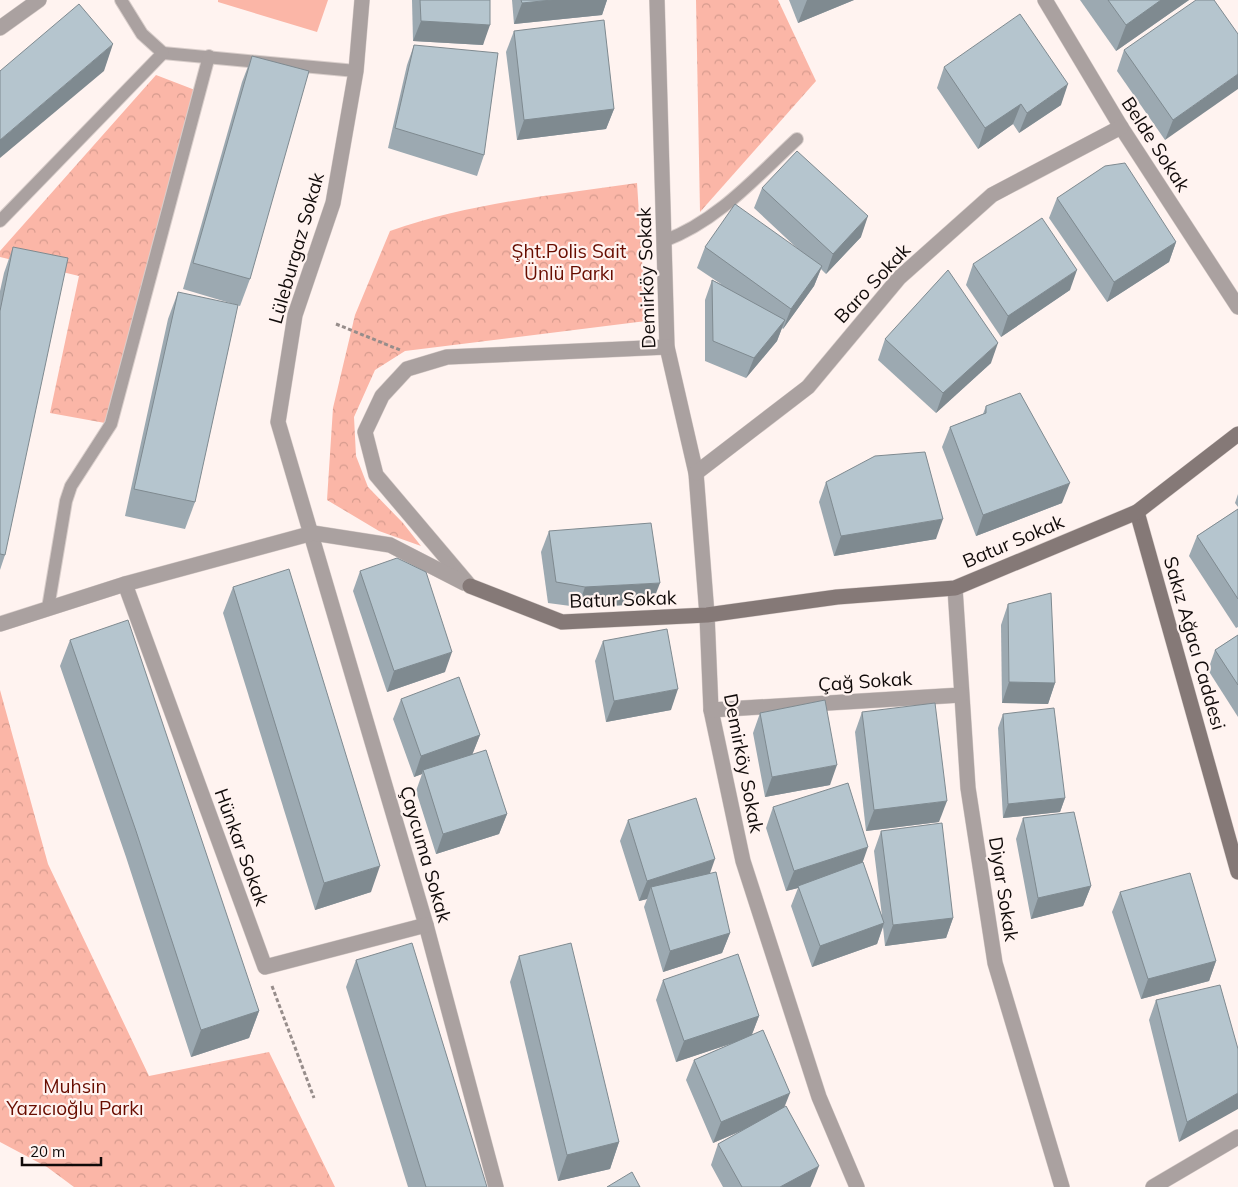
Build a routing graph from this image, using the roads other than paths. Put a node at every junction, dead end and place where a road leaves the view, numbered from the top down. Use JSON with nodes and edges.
{"nodes":[{"id":1,"x":39,"y":0,"type":"edge"},
{"id":2,"x":121,"y":0,"type":"edge"},
{"id":3,"x":362,"y":0,"type":"edge"},
{"id":4,"x":657,"y":0,"type":"edge"},
{"id":5,"x":1045,"y":0,"type":"edge"},
{"id":6,"x":0,"y":28,"type":"edge"},
{"id":7,"x":163,"y":53,"type":"junction"},
{"id":8,"x":209,"y":56,"type":"junction"},
{"id":9,"x":356,"y":71,"type":"junction"},
{"id":10,"x":1121,"y":127,"type":"junction"},
{"id":11,"x":798,"y":139,"type":"dead end"},
{"id":12,"x":0,"y":220,"type":"edge"},
{"id":13,"x":664,"y":241,"type":"junction"},
{"id":14,"x":1238,"y":307,"type":"edge"},
{"id":15,"x":667,"y":347,"type":"junction"},
{"id":16,"x":1238,"y":434,"type":"edge"},
{"id":17,"x":696,"y":472,"type":"junction"},
{"id":18,"x":1137,"y":512,"type":"junction"},
{"id":19,"x":313,"y":533,"type":"junction"},
{"id":20,"x":125,"y":584,"type":"junction"},
{"id":21,"x":470,"y":586,"type":"junction"},
{"id":22,"x":955,"y":588,"type":"junction"},
{"id":23,"x":48,"y":608,"type":"junction"},
{"id":24,"x":707,"y":616,"type":"junction"},
{"id":25,"x":0,"y":624,"type":"edge"},
{"id":26,"x":961,"y":695,"type":"junction"},
{"id":27,"x":711,"y":710,"type":"junction"},
{"id":28,"x":1238,"y":872,"type":"edge"},
{"id":29,"x":426,"y":925,"type":"junction"},
{"id":30,"x":1238,"y":1137,"type":"edge"},
{"id":31,"x":496,"y":1187,"type":"edge"},
{"id":32,"x":857,"y":1187,"type":"edge"},
{"id":33,"x":1062,"y":1187,"type":"edge"},
{"id":34,"x":1153,"y":1187,"type":"edge"}],
"edges":[{"from":1,"to":6,"type":"street"},
{"from":2,"to":7,"type":"lane"},
{"from":3,"to":9,"type":"street","name":"Lüleburgaz Sokak"},
{"from":4,"to":13,"type":"street","name":"Demirköy Sokak"},
{"from":5,"to":10,"type":"street","name":"Belde Sokak"},
{"from":7,"to":8,"type":"lane"},
{"from":7,"to":12,"type":"lane"},
{"from":8,"to":9,"type":"lane"},
{"from":8,"to":23,"type":"lane"},
{"from":9,"to":19,"type":"street","name":"Lüleburgaz Sokak"},
{"from":10,"to":14,"type":"street","name":"Belde Sokak"},
{"from":10,"to":17,"type":"street","name":"Baro Sokak"},
{"from":11,"to":13,"type":"lane"},
{"from":13,"to":15,"type":"street","name":"Demirköy Sokak"},
{"from":15,"to":17,"type":"street","name":"Demirköy Sokak"},
{"from":15,"to":21,"type":"street","name":"Batur Sokak"},
{"from":16,"to":18,"type":"street","name":"Batur Sokak"},
{"from":17,"to":24,"type":"street","name":"Demirköy Sokak"},
{"from":18,"to":22,"type":"street","name":"Batur Sokak"},
{"from":18,"to":28,"type":"street","name":"Sakız Ağacı Caddesi"},
{"from":19,"to":20,"type":"street"},
{"from":19,"to":21,"type":"street"},
{"from":19,"to":29,"type":"street","name":"Çaycuma Sokak"},
{"from":20,"to":23,"type":"street"},
{"from":20,"to":29,"type":"street","name":"Hünkar Sokak"},
{"from":21,"to":24,"type":"street","name":"Batur Sokak"},
{"from":22,"to":24,"type":"street","name":"Batur Sokak"},
{"from":22,"to":26,"type":"street","name":"Diyar Sokak"},
{"from":23,"to":25,"type":"street"},
{"from":24,"to":27,"type":"street","name":"Demirköy Sokak"},
{"from":26,"to":27,"type":"street","name":"Çağ Sokak"},
{"from":26,"to":33,"type":"street","name":"Diyar Sokak"},
{"from":27,"to":32,"type":"street","name":"Demirköy Sokak"},
{"from":29,"to":31,"type":"street","name":"Çaycuma Sokak"},
{"from":30,"to":34,"type":"street"}]}
